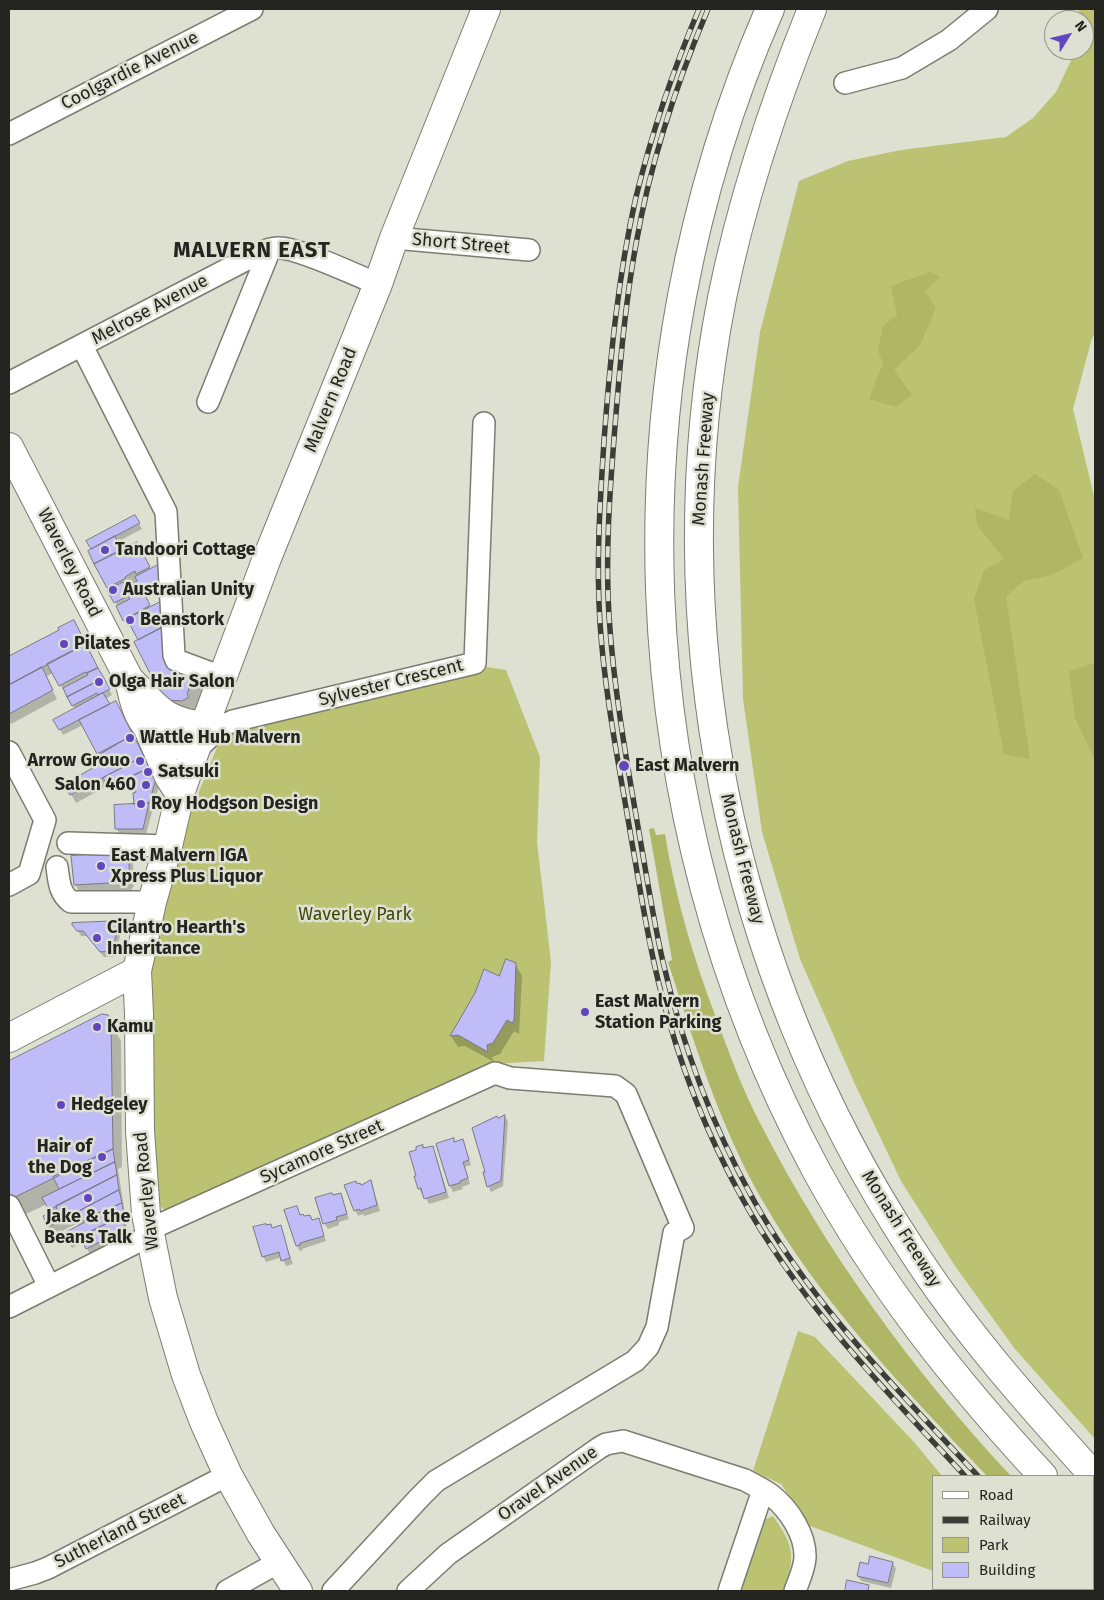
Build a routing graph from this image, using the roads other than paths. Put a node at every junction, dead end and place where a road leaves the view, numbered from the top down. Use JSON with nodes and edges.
{"nodes":[{"id":1,"x":252,"y":9,"type":"edge"},
{"id":2,"x":486,"y":9,"type":"edge"},
{"id":3,"x":770,"y":9,"type":"edge"},
{"id":4,"x":812,"y":9,"type":"edge"},
{"id":5,"x":987,"y":9,"type":"edge"},
{"id":6,"x":846,"y":83,"type":"dead end"},
{"id":7,"x":9,"y":134,"type":"edge"},
{"id":8,"x":394,"y":238,"type":"junction"},
{"id":9,"x":270,"y":249,"type":"junction"},
{"id":10,"x":529,"y":250,"type":"dead end"},
{"id":11,"x":378,"y":284,"type":"junction"},
{"id":12,"x":82,"y":346,"type":"junction"},
{"id":13,"x":9,"y":383,"type":"edge"},
{"id":14,"x":208,"y":402,"type":"dead end"},
{"id":15,"x":484,"y":423,"type":"dead end"},
{"id":16,"x":9,"y":447,"type":"edge"},
{"id":17,"x":222,"y":677,"type":"junction"},
{"id":18,"x":129,"y":679,"type":"junction"},
{"id":19,"x":212,"y":727,"type":"junction"},
{"id":20,"x":150,"y":731,"type":"junction"},
{"id":21,"x":194,"y":751,"type":"junction"},
{"id":22,"x":9,"y":752,"type":"edge"},
{"id":23,"x":180,"y":794,"type":"junction"},
{"id":24,"x":68,"y":843,"type":"dead end"},
{"id":25,"x":168,"y":846,"type":"junction"},
{"id":26,"x":57,"y":867,"type":"dead end"},
{"id":27,"x":9,"y":885,"type":"edge"},
{"id":28,"x":152,"y":902,"type":"junction"},
{"id":29,"x":137,"y":971,"type":"junction"},
{"id":30,"x":9,"y":1038,"type":"edge"},
{"id":31,"x":9,"y":1206,"type":"edge"},
{"id":32,"x":148,"y":1233,"type":"junction"},
{"id":33,"x":49,"y":1286,"type":"junction"},
{"id":34,"x":9,"y":1307,"type":"edge"},
{"id":35,"x":228,"y":1475,"type":"junction"},
{"id":36,"x":1042,"y":1475,"type":"edge"},
{"id":37,"x":1095,"y":1476,"type":"edge"},
{"id":38,"x":763,"y":1490,"type":"junction"},
{"id":39,"x":279,"y":1562,"type":"junction"},
{"id":40,"x":9,"y":1580,"type":"edge"},
{"id":41,"x":227,"y":1591,"type":"edge"},
{"id":42,"x":298,"y":1591,"type":"edge"},
{"id":43,"x":333,"y":1591,"type":"edge"},
{"id":44,"x":408,"y":1591,"type":"edge"},
{"id":45,"x":729,"y":1591,"type":"edge"},
{"id":46,"x":795,"y":1591,"type":"edge"}],
"edges":[{"from":1,"to":7,"type":"street","name":"Coolgardie Avenue"},
{"from":2,"to":8,"type":"main road","name":"Malvern Road"},
{"from":3,"to":36,"type":"main road"},
{"from":4,"to":37,"type":"main road","name":"Monash Freeway"},
{"from":5,"to":6,"type":"street"},
{"from":8,"to":10,"type":"street","name":"Short Street"},
{"from":8,"to":11,"type":"main road","name":"Malvern Road"},
{"from":9,"to":11,"type":"street","name":"Melrose Avenue"},
{"from":9,"to":12,"type":"street","name":"Melrose Avenue"},
{"from":9,"to":14,"type":"street"},
{"from":11,"to":17,"type":"main road","name":"Malvern Road"},
{"from":12,"to":13,"type":"street","name":"Melrose Avenue"},
{"from":12,"to":17,"type":"street"},
{"from":15,"to":19,"type":"street","name":"Sylvester Crescent"},
{"from":16,"to":18,"type":"main road","name":"Waverley Road"},
{"from":17,"to":19,"type":"main road","name":"Malvern Road"},
{"from":18,"to":19,"type":"main road","name":"Waverley Road"},
{"from":18,"to":20,"type":"main road","name":"Waverley Road"},
{"from":19,"to":21,"type":"main road","name":"Malvern Road"},
{"from":20,"to":21,"type":"main road"},
{"from":20,"to":23,"type":"main road","name":"Waverley Road"},
{"from":21,"to":23,"type":"main road","name":"Malvern Road"},
{"from":22,"to":27,"type":"street"},
{"from":23,"to":25,"type":"main road","name":"Waverley Road"},
{"from":24,"to":25,"type":"street"},
{"from":25,"to":28,"type":"main road","name":"Waverley Road"},
{"from":26,"to":28,"type":"street"},
{"from":28,"to":29,"type":"main road","name":"Waverley Road"},
{"from":29,"to":30,"type":"main road"},
{"from":29,"to":32,"type":"main road","name":"Waverley Road"},
{"from":31,"to":33,"type":"street"},
{"from":32,"to":33,"type":"street","name":"Sycamore Street"},
{"from":32,"to":35,"type":"main road","name":"Waverley Road"},
{"from":32,"to":43,"type":"street","name":"Sycamore Street"},
{"from":33,"to":34,"type":"street","name":"Sycamore Street"},
{"from":35,"to":39,"type":"main road","name":"Waverley Road"},
{"from":35,"to":40,"type":"street","name":"Sutherland Street"},
{"from":38,"to":44,"type":"street","name":"Oravel Avenue"},
{"from":38,"to":45,"type":"street"},
{"from":38,"to":46,"type":"street","name":"Oravel Avenue"},
{"from":39,"to":41,"type":"street"},
{"from":39,"to":42,"type":"main road","name":"Waverley Road"}]}
